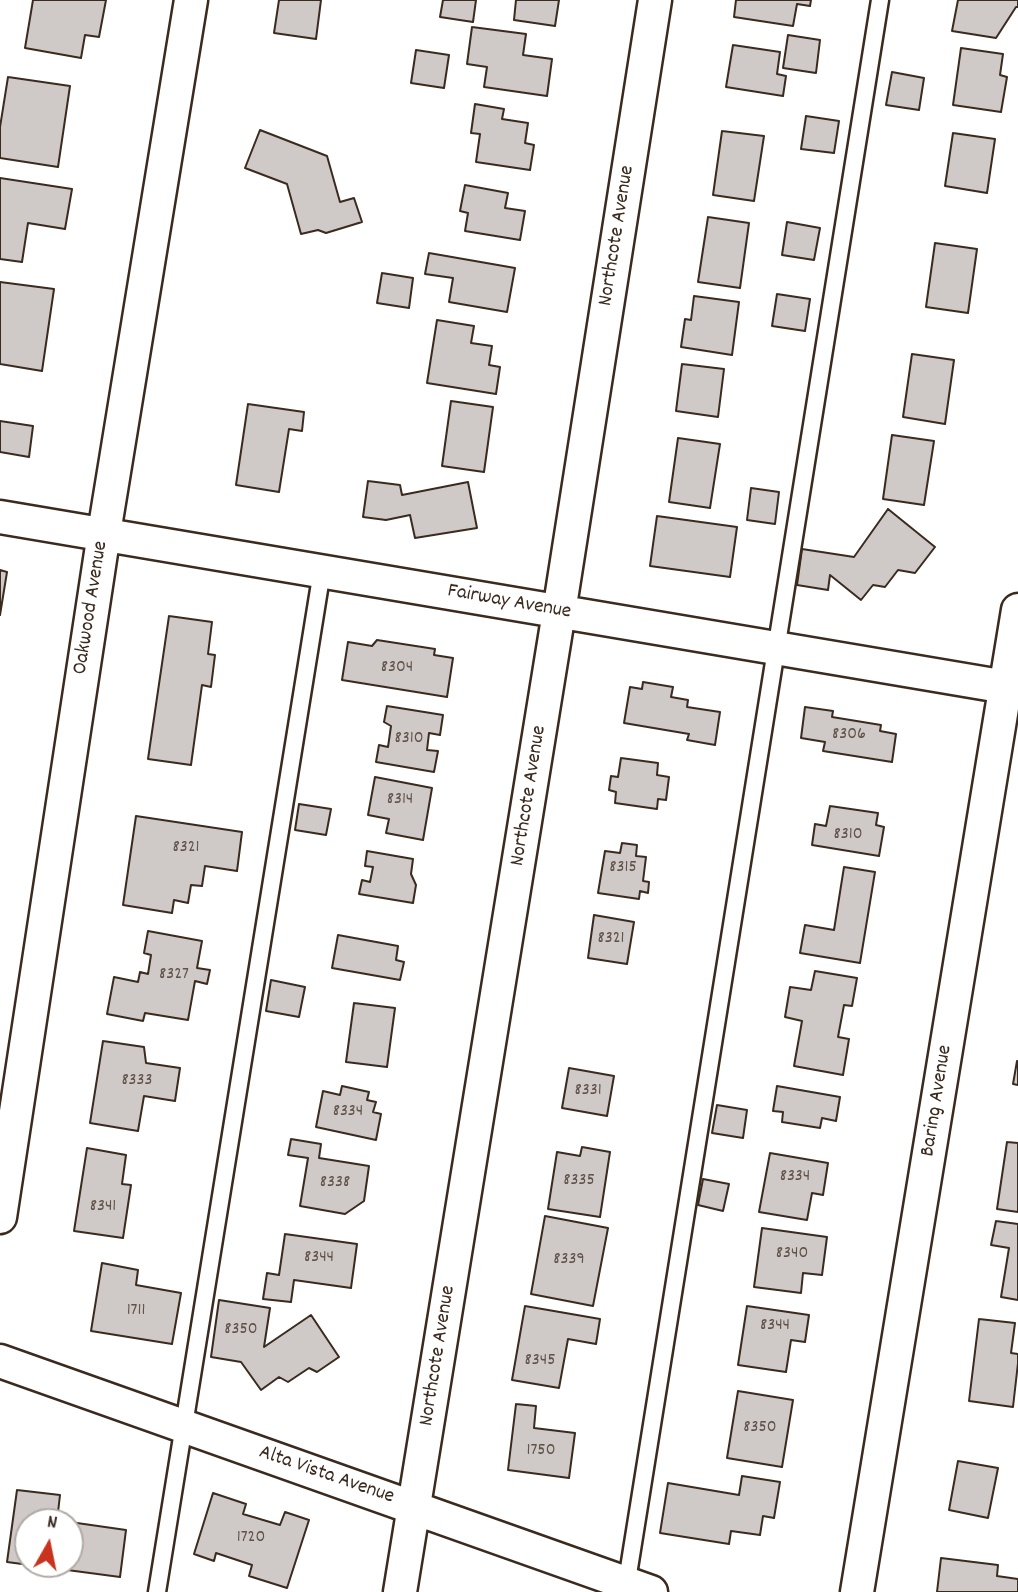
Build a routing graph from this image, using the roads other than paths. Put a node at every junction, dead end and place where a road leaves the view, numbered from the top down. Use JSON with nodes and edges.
{"nodes":[{"id":1,"x":191,"y":0,"type":"edge"},
{"id":2,"x":655,"y":0,"type":"edge"},
{"id":3,"x":880,"y":0,"type":"edge"},
{"id":4,"x":0,"y":517,"type":"edge"},
{"id":5,"x":104,"y":533,"type":"junction"},
{"id":6,"x":321,"y":571,"type":"junction"},
{"id":7,"x":1018,"y":610,"type":"edge"},
{"id":8,"x":559,"y":612,"type":"junction"},
{"id":9,"x":776,"y":648,"type":"junction"},
{"id":10,"x":1012,"y":687,"type":"edge"},
{"id":11,"x":0,"y":1217,"type":"edge"},
{"id":12,"x":0,"y":1362,"type":"edge"},
{"id":13,"x":183,"y":1426,"type":"junction"},
{"id":14,"x":415,"y":1507,"type":"junction"},
{"id":15,"x":634,"y":1589,"type":"edge"},
{"id":16,"x":157,"y":1592,"type":"edge"},
{"id":17,"x":400,"y":1592,"type":"edge"},
{"id":18,"x":857,"y":1592,"type":"edge"}],
"edges":[{"from":1,"to":5,"type":"street","name":"Oakwood Avenue"},
{"from":2,"to":8,"type":"street","name":"Northcote Avenue"},
{"from":3,"to":9,"type":"lane"},
{"from":4,"to":5,"type":"street","name":"Fairway Avenue"},
{"from":5,"to":6,"type":"street","name":"Fairway Avenue"},
{"from":5,"to":11,"type":"street","name":"Oakwood Avenue"},
{"from":6,"to":8,"type":"street","name":"Fairway Avenue"},
{"from":6,"to":13,"type":"lane"},
{"from":7,"to":10,"type":"street","name":"Baring Avenue"},
{"from":8,"to":9,"type":"street","name":"Fairway Avenue"},
{"from":8,"to":14,"type":"street","name":"Northcote Avenue"},
{"from":9,"to":10,"type":"street","name":"Fairway Avenue"},
{"from":9,"to":15,"type":"lane"},
{"from":10,"to":18,"type":"street","name":"Baring Avenue"},
{"from":12,"to":13,"type":"street","name":"Alta Vista Avenue"},
{"from":13,"to":14,"type":"street","name":"Alta Vista Avenue"},
{"from":13,"to":16,"type":"lane"},
{"from":14,"to":15,"type":"street","name":"Alta Vista Avenue"},
{"from":14,"to":17,"type":"street","name":"Northcote Avenue"}]}
